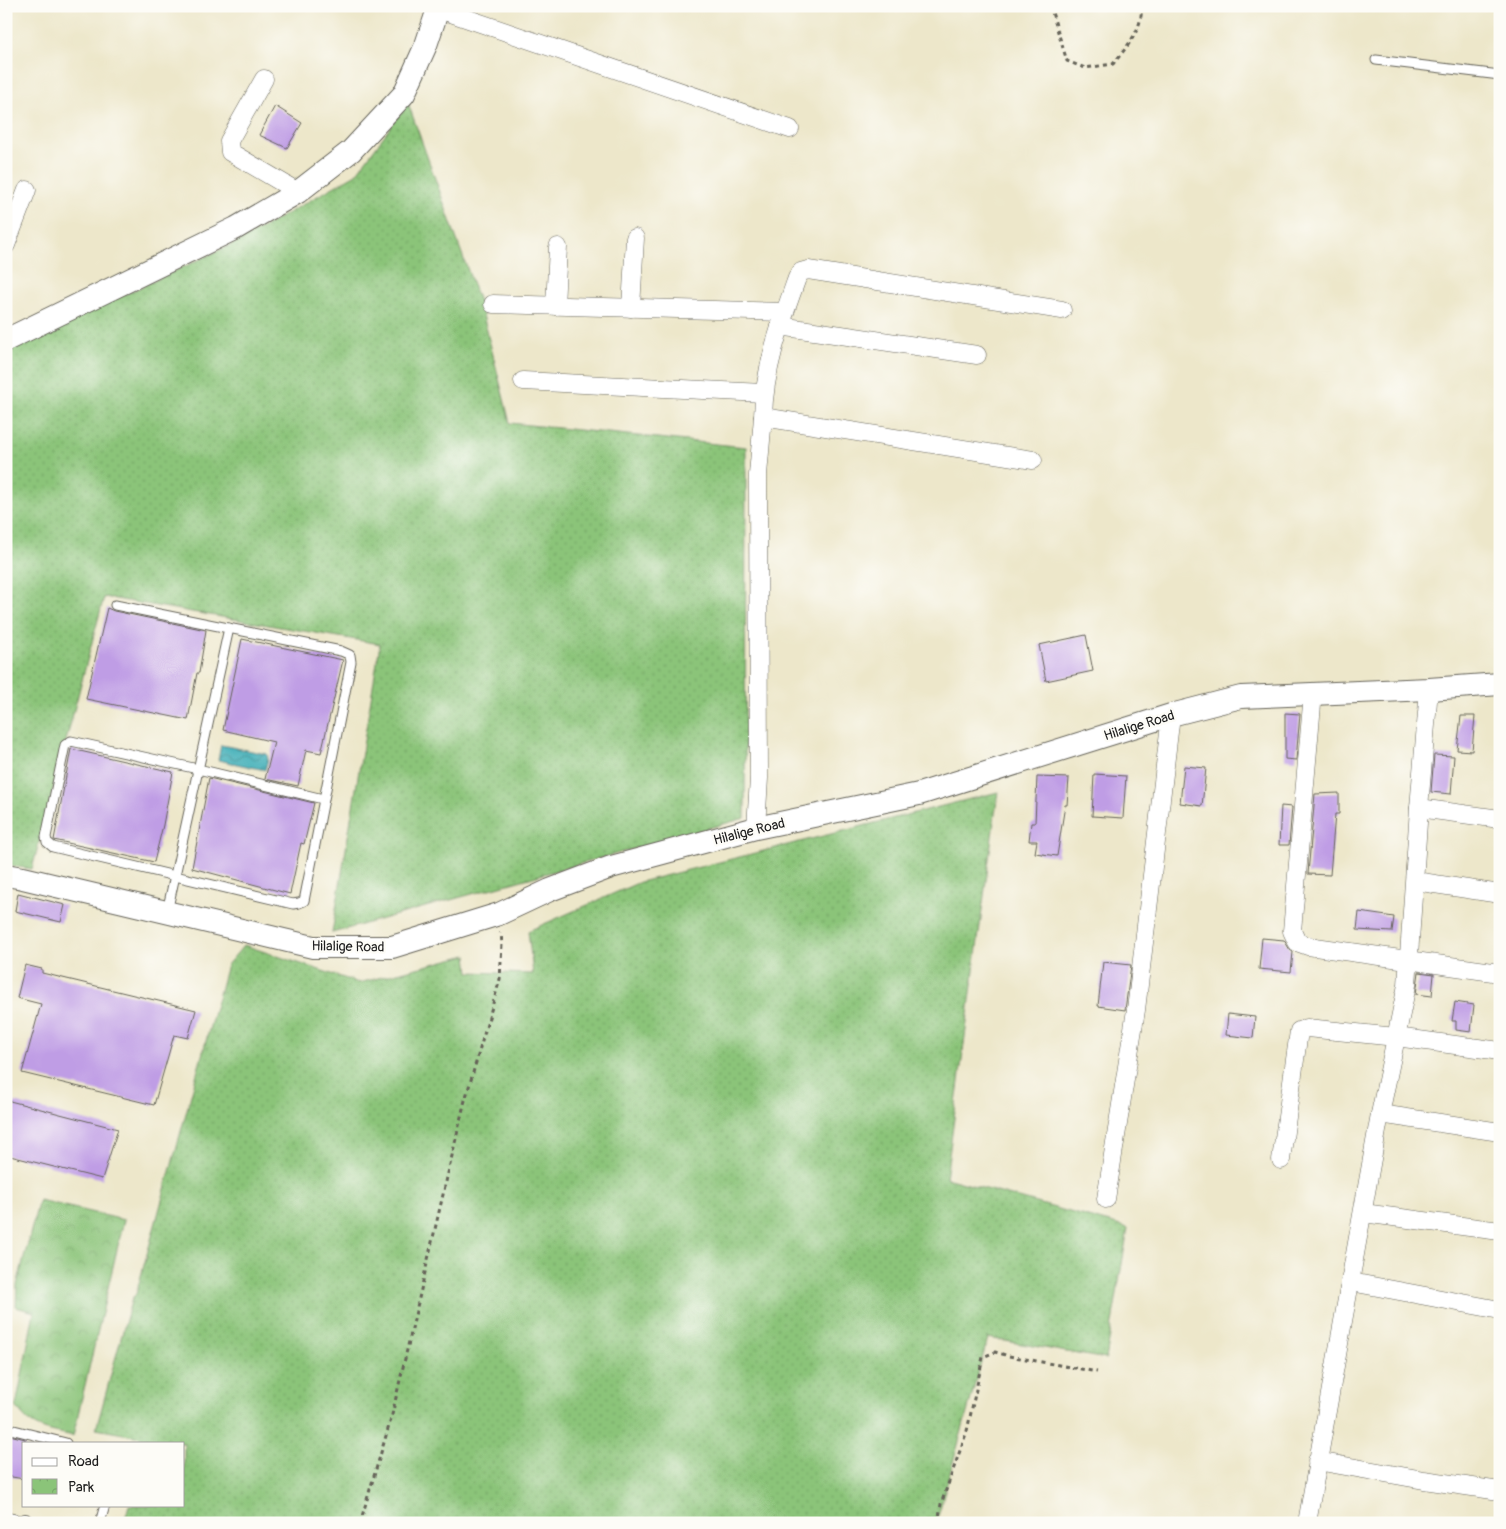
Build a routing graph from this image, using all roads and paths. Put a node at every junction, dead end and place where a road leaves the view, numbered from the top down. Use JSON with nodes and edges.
{"nodes":[{"id":1,"x":1050,"y":6,"type":"edge"},
{"id":2,"x":1141,"y":6,"type":"edge"},
{"id":3,"x":439,"y":8,"type":"edge"},
{"id":4,"x":1376,"y":60,"type":"dead end"},
{"id":5,"x":1500,"y":75,"type":"edge"},
{"id":6,"x":264,"y":79,"type":"dead end"},
{"id":7,"x":790,"y":129,"type":"dead end"},
{"id":8,"x":27,"y":190,"type":"dead end"},
{"id":9,"x":298,"y":192,"type":"junction"},
{"id":10,"x":635,"y":238,"type":"dead end"},
{"id":11,"x":6,"y":245,"type":"edge"},
{"id":12,"x":558,"y":248,"type":"dead end"},
{"id":13,"x":493,"y":304,"type":"dead end"},
{"id":14,"x":555,"y":306,"type":"junction"},
{"id":15,"x":631,"y":308,"type":"junction"},
{"id":16,"x":1062,"y":310,"type":"dead end"},
{"id":17,"x":782,"y":319,"type":"junction"},
{"id":18,"x":6,"y":340,"type":"edge"},
{"id":19,"x":978,"y":355,"type":"dead end"},
{"id":20,"x":523,"y":381,"type":"dead end"},
{"id":21,"x":763,"y":393,"type":"junction"},
{"id":22,"x":763,"y":417,"type":"junction"},
{"id":23,"x":1033,"y":460,"type":"dead end"},
{"id":24,"x":115,"y":605,"type":"dead end"},
{"id":25,"x":229,"y":628,"type":"junction"},
{"id":26,"x":1500,"y":684,"type":"edge"},
{"id":27,"x":1429,"y":689,"type":"junction"},
{"id":28,"x":1313,"y":693,"type":"junction"},
{"id":29,"x":1171,"y":714,"type":"junction"},
{"id":30,"x":198,"y":769,"type":"junction"},
{"id":31,"x":324,"y":799,"type":"junction"},
{"id":32,"x":1419,"y":808,"type":"junction"},
{"id":33,"x":1500,"y":819,"type":"edge"},
{"id":34,"x":756,"y":828,"type":"junction"},
{"id":35,"x":6,"y":875,"type":"edge"},
{"id":36,"x":175,"y":875,"type":"junction"},
{"id":37,"x":1415,"y":881,"type":"junction"},
{"id":38,"x":1500,"y":894,"type":"edge"},
{"id":39,"x":167,"y":912,"type":"junction"},
{"id":40,"x":499,"y":914,"type":"junction"},
{"id":41,"x":1409,"y":960,"type":"junction"},
{"id":42,"x":1500,"y":973,"type":"edge"},
{"id":43,"x":1396,"y":1037,"type":"junction"},
{"id":44,"x":1500,"y":1051,"type":"edge"},
{"id":45,"x":1380,"y":1114,"type":"junction"},
{"id":46,"x":1500,"y":1132,"type":"edge"},
{"id":47,"x":1281,"y":1160,"type":"dead end"},
{"id":48,"x":1106,"y":1199,"type":"dead end"},
{"id":49,"x":1363,"y":1213,"type":"junction"},
{"id":50,"x":1500,"y":1231,"type":"edge"},
{"id":51,"x":1350,"y":1282,"type":"junction"},
{"id":52,"x":1500,"y":1310,"type":"edge"},
{"id":53,"x":1097,"y":1372,"type":"dead end"},
{"id":54,"x":6,"y":1428,"type":"edge"},
{"id":55,"x":62,"y":1442,"type":"edge"},
{"id":56,"x":1317,"y":1462,"type":"junction"},
{"id":57,"x":1500,"y":1491,"type":"edge"},
{"id":58,"x":105,"y":1506,"type":"edge"},
{"id":59,"x":6,"y":1517,"type":"edge"},
{"id":60,"x":27,"y":1522,"type":"edge"},
{"id":61,"x":100,"y":1523,"type":"edge"},
{"id":62,"x":360,"y":1523,"type":"edge"},
{"id":63,"x":938,"y":1523,"type":"edge"},
{"id":64,"x":1307,"y":1523,"type":"edge"}],
"edges":[{"from":1,"to":2,"type":"path"},
{"from":3,"to":7,"type":"street"},
{"from":3,"to":9,"type":"street"},
{"from":4,"to":5,"type":"lane"},
{"from":6,"to":9,"type":"street"},
{"from":8,"to":11,"type":"street"},
{"from":9,"to":18,"type":"street"},
{"from":10,"to":15,"type":"street"},
{"from":12,"to":14,"type":"street"},
{"from":13,"to":14,"type":"street"},
{"from":14,"to":15,"type":"street"},
{"from":15,"to":17,"type":"street"},
{"from":16,"to":17,"type":"street"},
{"from":17,"to":19,"type":"street"},
{"from":17,"to":21,"type":"street"},
{"from":20,"to":21,"type":"street"},
{"from":21,"to":22,"type":"street"},
{"from":22,"to":23,"type":"street"},
{"from":22,"to":34,"type":"street"},
{"from":24,"to":25,"type":"lane"},
{"from":25,"to":30,"type":"lane"},
{"from":25,"to":31,"type":"lane"},
{"from":26,"to":27,"type":"street","name":"Hilalige Road"},
{"from":27,"to":28,"type":"street","name":"Hilalige Road"},
{"from":27,"to":32,"type":"street"},
{"from":28,"to":29,"type":"street","name":"Hilalige Road"},
{"from":28,"to":41,"type":"street"},
{"from":29,"to":34,"type":"street","name":"Hilalige Road"},
{"from":29,"to":48,"type":"street"},
{"from":30,"to":31,"type":"lane"},
{"from":30,"to":36,"type":"lane"},
{"from":30,"to":36,"type":"lane"},
{"from":31,"to":36,"type":"lane"},
{"from":32,"to":33,"type":"street"},
{"from":32,"to":37,"type":"street"},
{"from":34,"to":40,"type":"street","name":"Hilalige Road"},
{"from":35,"to":39,"type":"street","name":"Hilalige Road"},
{"from":36,"to":39,"type":"lane"},
{"from":37,"to":38,"type":"street"},
{"from":37,"to":41,"type":"street"},
{"from":39,"to":40,"type":"street","name":"Hilalige Road"},
{"from":40,"to":62,"type":"path"},
{"from":41,"to":42,"type":"street"},
{"from":41,"to":43,"type":"street"},
{"from":43,"to":44,"type":"street"},
{"from":43,"to":45,"type":"street"},
{"from":43,"to":47,"type":"street"},
{"from":45,"to":46,"type":"street"},
{"from":45,"to":49,"type":"street"},
{"from":49,"to":50,"type":"street"},
{"from":49,"to":51,"type":"street"},
{"from":51,"to":52,"type":"street"},
{"from":51,"to":56,"type":"street"},
{"from":53,"to":63,"type":"path"},
{"from":54,"to":55,"type":"lane"},
{"from":56,"to":57,"type":"street"},
{"from":56,"to":64,"type":"street"},
{"from":58,"to":61,"type":"lane"},
{"from":59,"to":60,"type":"lane"}]}
